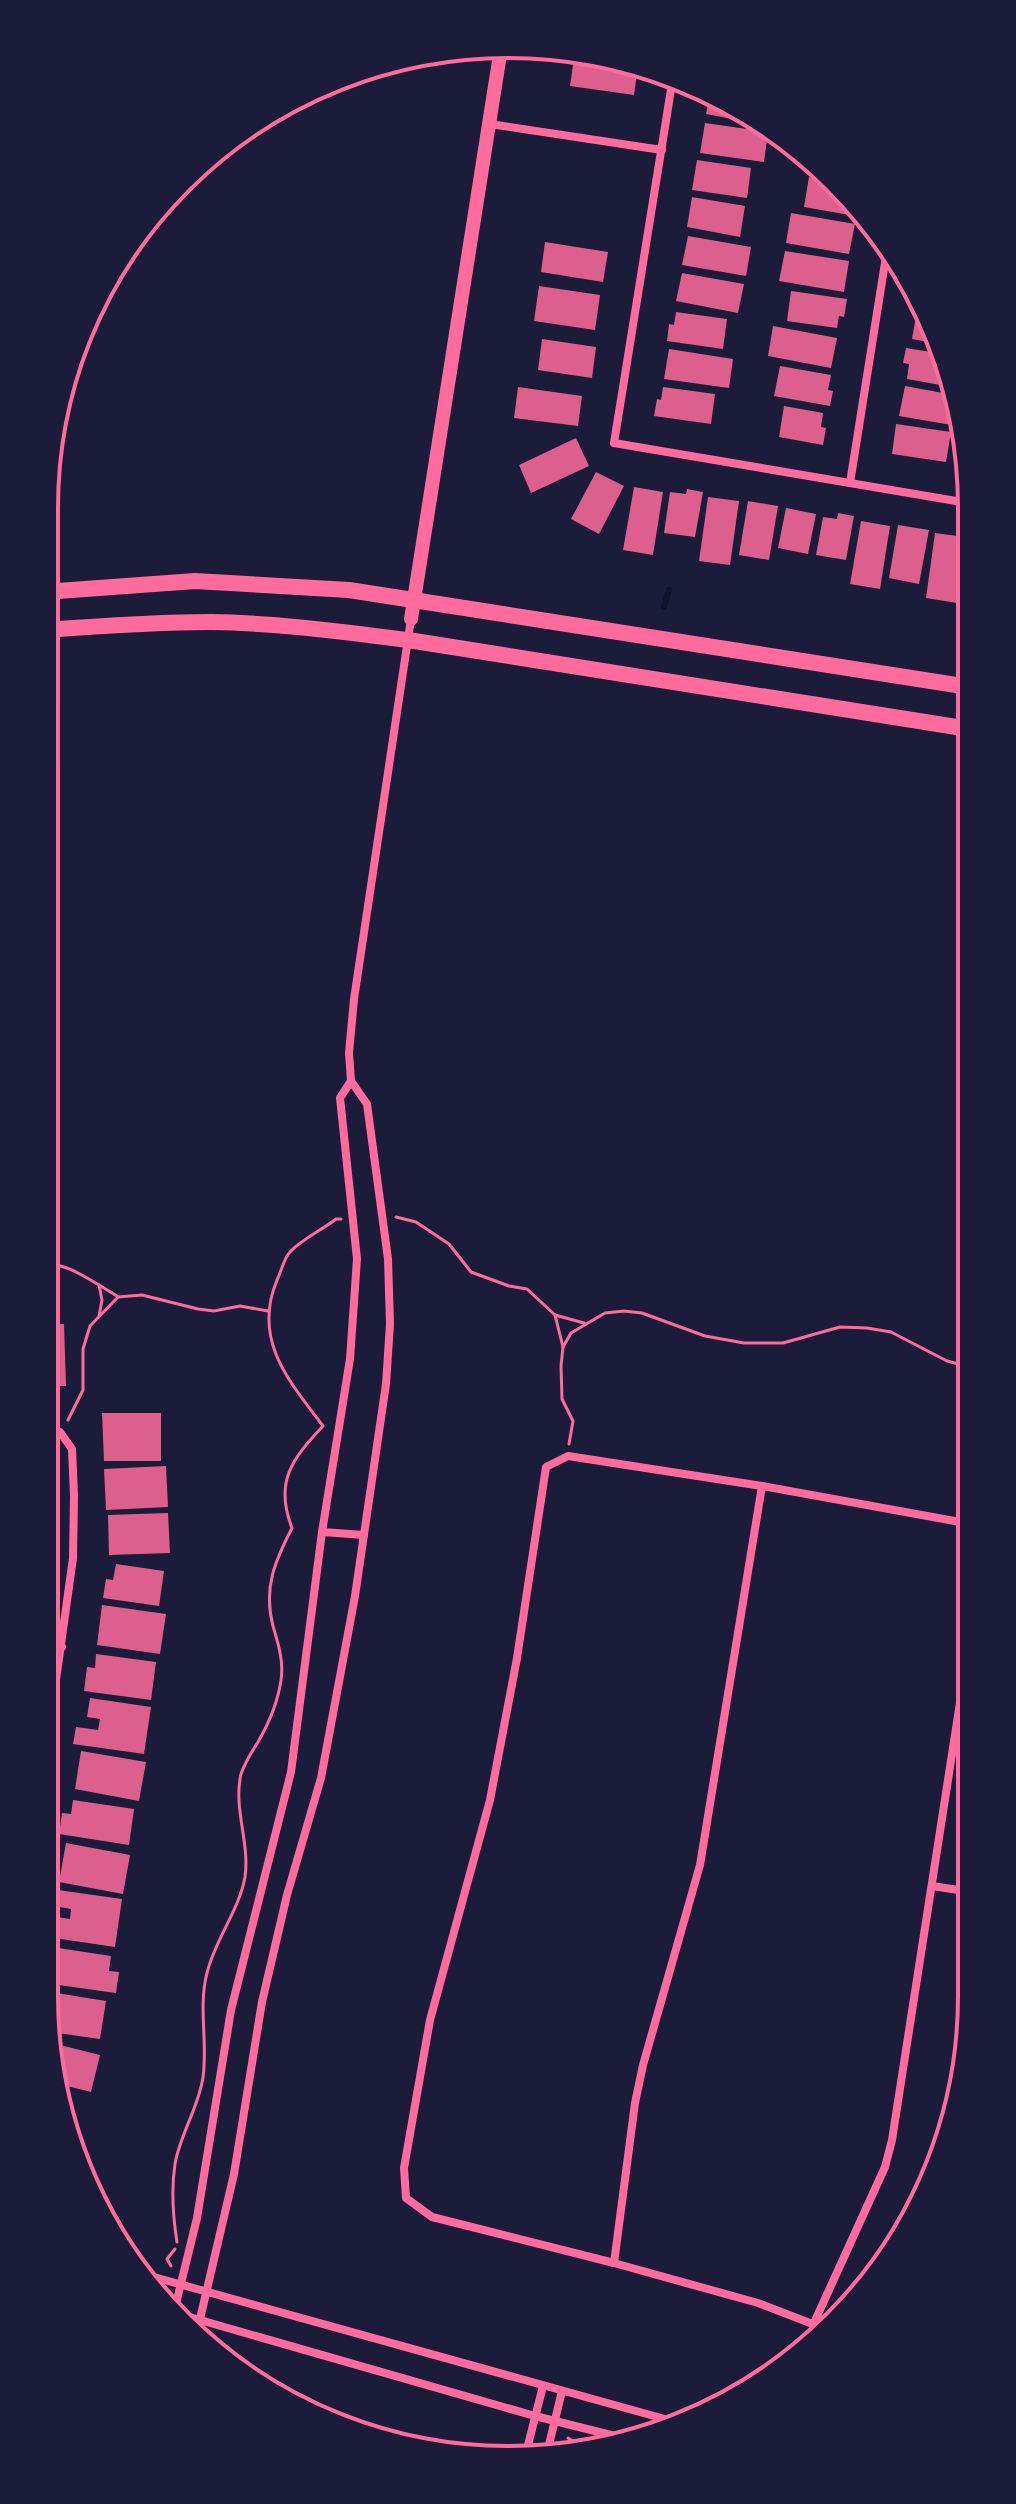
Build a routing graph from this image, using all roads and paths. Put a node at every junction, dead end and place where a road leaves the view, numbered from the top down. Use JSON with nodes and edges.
{"nodes":[{"id":1,"x":500,"y":58,"type":"edge"},
{"id":2,"x":671,"y":89,"type":"edge"},
{"id":3,"x":490,"y":124,"type":"junction"},
{"id":4,"x":662,"y":150,"type":"junction"},
{"id":5,"x":885,"y":263,"type":"edge"},
{"id":6,"x":850,"y":483,"type":"junction"},
{"id":7,"x":958,"y":501,"type":"edge"},
{"id":8,"x":58,"y":591,"type":"edge"},
{"id":9,"x":414,"y":599,"type":"junction"},
{"id":10,"x":411,"y":619,"type":"joint"},
{"id":11,"x":58,"y":629,"type":"edge"},
{"id":12,"x":408,"y":640,"type":"junction"},
{"id":13,"x":958,"y":685,"type":"edge"},
{"id":14,"x":958,"y":727,"type":"edge"},
{"id":15,"x":351,"y":1081,"type":"junction"},
{"id":16,"x":383,"y":1215,"type":"junction"},
{"id":17,"x":354,"y":1217,"type":"junction"},
{"id":18,"x":58,"y":1266,"type":"edge"},
{"id":19,"x":99,"y":1285,"type":"junction"},
{"id":20,"x":118,"y":1297,"type":"junction"},
{"id":21,"x":268,"y":1311,"type":"junction"},
{"id":22,"x":555,"y":1315,"type":"junction"},
{"id":23,"x":99,"y":1316,"type":"junction"},
{"id":24,"x":584,"y":1323,"type":"junction"},
{"id":25,"x":563,"y":1347,"type":"junction"},
{"id":26,"x":958,"y":1364,"type":"edge"},
{"id":27,"x":60,"y":1432,"type":"joint"},
{"id":28,"x":568,"y":1456,"type":"junction"},
{"id":29,"x":762,"y":1486,"type":"junction"},
{"id":30,"x":958,"y":1522,"type":"edge"},
{"id":31,"x":322,"y":1532,"type":"junction"},
{"id":32,"x":364,"y":1535,"type":"junction"},
{"id":33,"x":58,"y":1647,"type":"edge"},
{"id":34,"x":62,"y":1647,"type":"junction"},
{"id":35,"x":58,"y":1673,"type":"edge"},
{"id":36,"x":958,"y":1717,"type":"edge"},
{"id":37,"x":932,"y":1886,"type":"junction"},
{"id":38,"x":958,"y":1890,"type":"edge"},
{"id":39,"x":614,"y":2263,"type":"junction"},
{"id":40,"x":158,"y":2278,"type":"edge"},
{"id":41,"x":181,"y":2285,"type":"junction"},
{"id":42,"x":207,"y":2291,"type":"junction"},
{"id":43,"x":176,"y":2299,"type":"edge"},
{"id":44,"x":194,"y":2317,"type":"edge"},
{"id":45,"x":200,"y":2319,"type":"junction"},
{"id":46,"x":814,"y":2323,"type":"joint"},
{"id":47,"x":543,"y":2386,"type":"junction"},
{"id":48,"x":562,"y":2391,"type":"junction"},
{"id":49,"x":535,"y":2416,"type":"junction"},
{"id":50,"x":663,"y":2418,"type":"edge"},
{"id":51,"x":554,"y":2420,"type":"junction"},
{"id":52,"x":609,"y":2434,"type":"edge"},
{"id":53,"x":549,"y":2444,"type":"edge"},
{"id":54,"x":528,"y":2445,"type":"edge"}],
"edges":[{"from":1,"to":3,"type":"street"},
{"from":2,"to":4,"type":"street"},
{"from":3,"to":4,"type":"street"},
{"from":3,"to":9,"type":"street"},
{"from":4,"to":6,"type":"street"},
{"from":5,"to":6,"type":"street"},
{"from":6,"to":7,"type":"street"},
{"from":8,"to":9,"type":"main road"},
{"from":9,"to":10,"type":"street"},
{"from":9,"to":13,"type":"main road"},
{"from":10,"to":12,"type":"street"},
{"from":11,"to":12,"type":"main road"},
{"from":12,"to":14,"type":"main road"},
{"from":12,"to":15,"type":"street"},
{"from":15,"to":16,"type":"street"},
{"from":15,"to":17,"type":"street"},
{"from":16,"to":22,"type":"path"},
{"from":16,"to":32,"type":"street"},
{"from":17,"to":21,"type":"path"},
{"from":17,"to":31,"type":"street"},
{"from":18,"to":19,"type":"path"},
{"from":19,"to":20,"type":"path"},
{"from":19,"to":23,"type":"path"},
{"from":20,"to":21,"type":"path"},
{"from":20,"to":23,"type":"path"},
{"from":21,"to":41,"type":"path"},
{"from":22,"to":24,"type":"path"},
{"from":22,"to":25,"type":"path"},
{"from":23,"to":27,"type":"path"},
{"from":24,"to":25,"type":"path"},
{"from":24,"to":26,"type":"path"},
{"from":25,"to":28,"type":"path"},
{"from":27,"to":34,"type":"street"},
{"from":28,"to":29,"type":"street"},
{"from":28,"to":39,"type":"street"},
{"from":29,"to":30,"type":"street"},
{"from":29,"to":39,"type":"street"},
{"from":31,"to":32,"type":"street"},
{"from":31,"to":41,"type":"street"},
{"from":32,"to":42,"type":"street"},
{"from":33,"to":34,"type":"street"},
{"from":34,"to":35,"type":"street"},
{"from":36,"to":37,"type":"street"},
{"from":37,"to":38,"type":"street"},
{"from":37,"to":46,"type":"street"},
{"from":39,"to":46,"type":"street"},
{"from":40,"to":41,"type":"street"},
{"from":41,"to":42,"type":"street"},
{"from":41,"to":43,"type":"street"},
{"from":42,"to":45,"type":"street"},
{"from":42,"to":47,"type":"street"},
{"from":44,"to":45,"type":"street"},
{"from":45,"to":49,"type":"street"},
{"from":47,"to":48,"type":"street"},
{"from":47,"to":49,"type":"street"},
{"from":48,"to":50,"type":"street"},
{"from":48,"to":51,"type":"street"},
{"from":49,"to":51,"type":"street"},
{"from":49,"to":54,"type":"street"},
{"from":51,"to":52,"type":"street"},
{"from":51,"to":53,"type":"street"}]}
